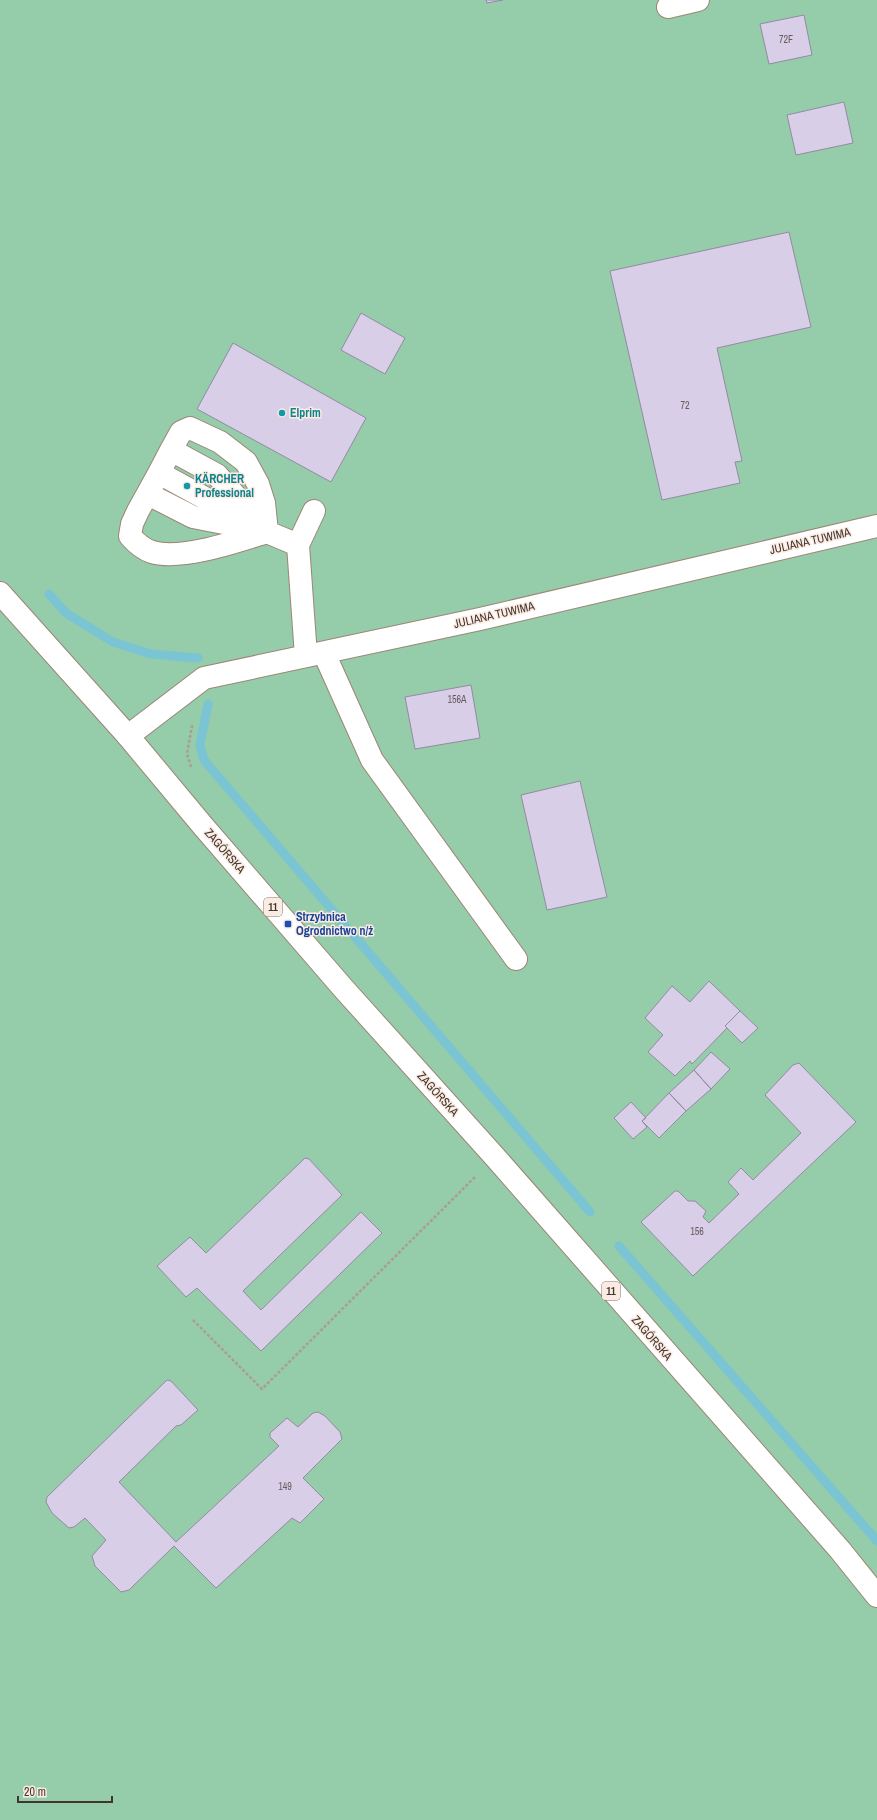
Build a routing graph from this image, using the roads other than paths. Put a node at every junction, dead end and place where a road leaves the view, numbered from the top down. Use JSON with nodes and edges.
{"nodes":[{"id":1,"x":698,"y":0,"type":"edge"},
{"id":2,"x":668,"y":7,"type":"dead end"},
{"id":3,"x":171,"y":450,"type":"junction"},
{"id":4,"x":159,"y":473,"type":"junction"},
{"id":5,"x":148,"y":494,"type":"junction"},
{"id":6,"x":314,"y":511,"type":"dead end"},
{"id":7,"x":877,"y":526,"type":"edge"},
{"id":8,"x":267,"y":532,"type":"junction"},
{"id":9,"x":298,"y":545,"type":"junction"},
{"id":10,"x":0,"y":593,"type":"edge"},
{"id":11,"x":315,"y":654,"type":"junction"},
{"id":12,"x":128,"y":736,"type":"junction"},
{"id":13,"x":516,"y":959,"type":"dead end"},
{"id":14,"x":877,"y":1596,"type":"edge"}],
"edges":[{"from":1,"to":2,"type":"main road"},
{"from":3,"to":4,"type":"main road"},
{"from":3,"to":8,"type":"main road"},
{"from":3,"to":8,"type":"main road"},
{"from":4,"to":5,"type":"main road"},
{"from":4,"to":8,"type":"main road"},
{"from":5,"to":8,"type":"main road"},
{"from":5,"to":8,"type":"main road"},
{"from":6,"to":9,"type":"main road"},
{"from":7,"to":11,"type":"main road","name":"JULIANA TUWIMA"},
{"from":8,"to":9,"type":"main road"},
{"from":9,"to":11,"type":"main road"},
{"from":10,"to":12,"type":"main road","name":"ZAGÓRSKA"},
{"from":11,"to":12,"type":"main road","name":"JULIANA TUWIMA"},
{"from":11,"to":13,"type":"main road"},
{"from":12,"to":14,"type":"main road","name":"ZAGÓRSKA","number":"11"}]}
